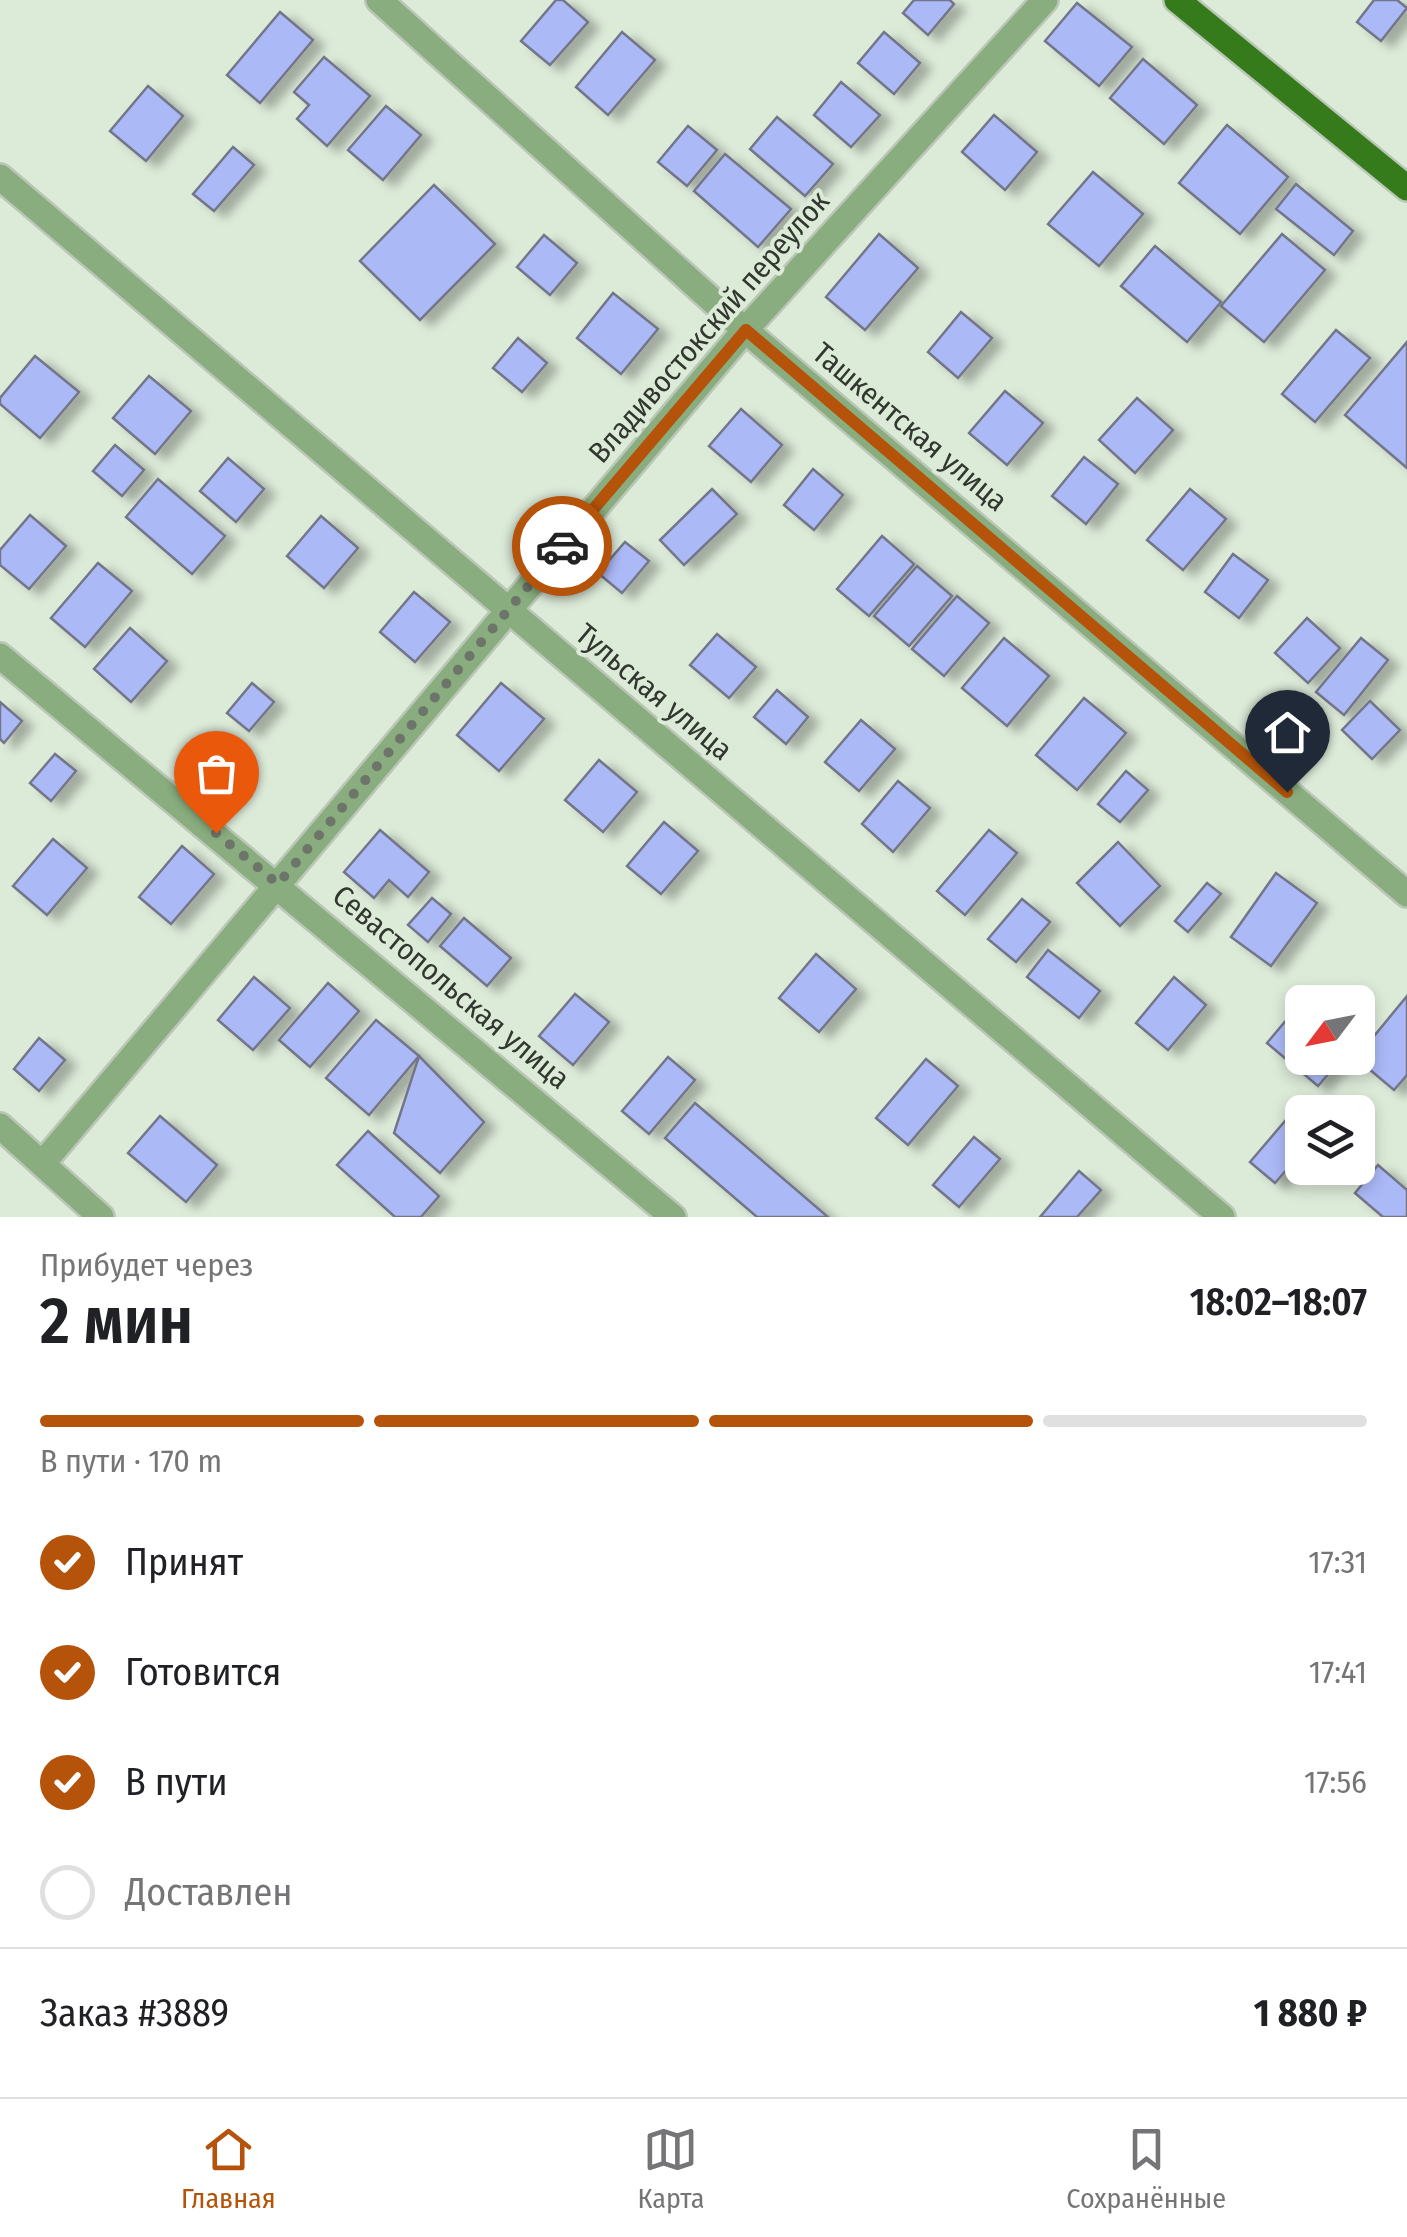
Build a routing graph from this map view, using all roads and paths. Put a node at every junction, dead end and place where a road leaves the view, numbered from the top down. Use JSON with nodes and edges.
{"nodes":[{"id":1,"x":379,"y":0,"type":"edge"},
{"id":2,"x":1045,"y":0,"type":"edge"},
{"id":3,"x":1177,"y":0,"type":"edge"},
{"id":4,"x":0,"y":177,"type":"edge"},
{"id":5,"x":1407,"y":188,"type":"edge"},
{"id":6,"x":746,"y":330,"type":"junction"},
{"id":7,"x":508,"y":610,"type":"junction"},
{"id":8,"x":0,"y":656,"type":"edge"},
{"id":9,"x":278,"y":884,"type":"junction"},
{"id":10,"x":1407,"y":894,"type":"edge"},
{"id":11,"x":0,"y":1126,"type":"edge"},
{"id":12,"x":43,"y":1163,"type":"junction"},
{"id":13,"x":101,"y":1217,"type":"edge"},
{"id":14,"x":673,"y":1217,"type":"edge"},
{"id":15,"x":1222,"y":1217,"type":"edge"}],
"edges":[{"from":1,"to":6,"type":"street","name":"Ташкентская улица"},
{"from":2,"to":6,"type":"street","name":"Владивостокский переулок"},
{"from":3,"to":5,"type":"main road"},
{"from":4,"to":7,"type":"street","name":"Тульская улица"},
{"from":6,"to":7,"type":"street","name":"Владивостокский переулок"},
{"from":6,"to":10,"type":"street","name":"Ташкентская улица"},
{"from":7,"to":9,"type":"street","name":"Владивостокский переулок"},
{"from":7,"to":15,"type":"street","name":"Тульская улица"},
{"from":8,"to":9,"type":"street","name":"Севастопольская улица"},
{"from":9,"to":12,"type":"street","name":"Владивостокский переулок"},
{"from":9,"to":14,"type":"street","name":"Севастопольская улица"},
{"from":11,"to":12,"type":"street"},
{"from":12,"to":13,"type":"street"}]}
